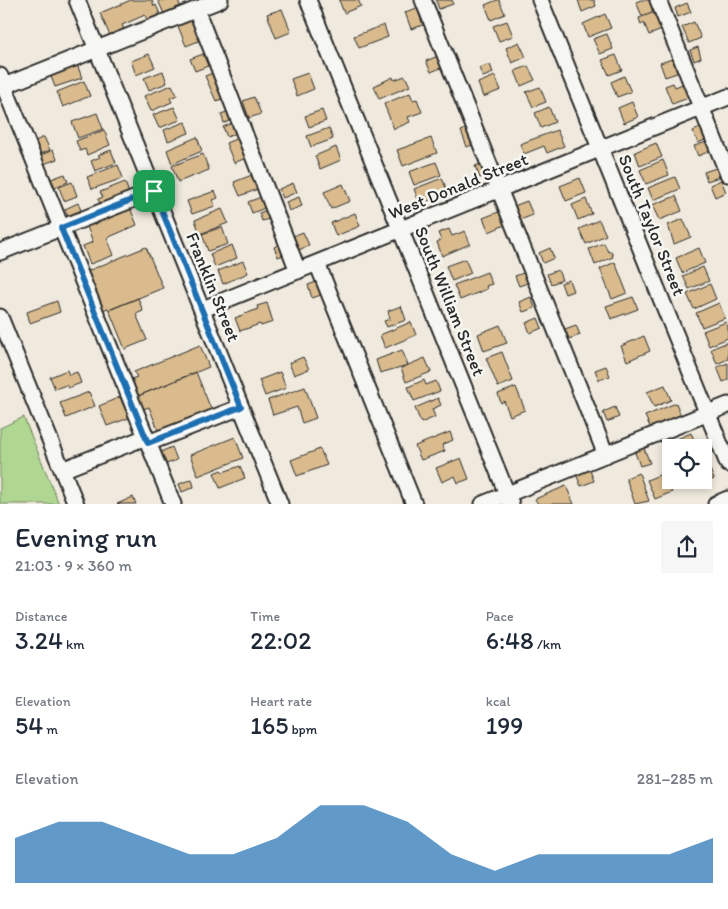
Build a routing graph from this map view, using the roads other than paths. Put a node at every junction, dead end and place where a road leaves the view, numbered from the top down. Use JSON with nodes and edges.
{"nodes":[{"id":1,"x":77,"y":0,"type":"edge"},
{"id":2,"x":220,"y":0,"type":"edge"},
{"id":3,"x":308,"y":0,"type":"edge"},
{"id":4,"x":423,"y":0,"type":"edge"},
{"id":5,"x":540,"y":0,"type":"edge"},
{"id":6,"x":658,"y":0,"type":"edge"},
{"id":7,"x":196,"y":9,"type":"junction"},
{"id":8,"x":97,"y":49,"type":"junction"},
{"id":9,"x":2,"y":81,"type":"edge"},
{"id":10,"x":728,"y":97,"type":"edge"},
{"id":11,"x":702,"y":108,"type":"junction"},
{"id":12,"x":601,"y":149,"type":"junction"},
{"id":13,"x":728,"y":174,"type":"edge"},
{"id":14,"x":500,"y":190,"type":"junction"},
{"id":15,"x":154,"y":191,"type":"junction"},
{"id":16,"x":61,"y":228,"type":"junction"},
{"id":17,"x":401,"y":230,"type":"junction"},
{"id":18,"x":0,"y":252,"type":"edge"},
{"id":19,"x":317,"y":264,"type":"junction"},
{"id":20,"x":298,"y":270,"type":"junction"},
{"id":21,"x":202,"y":309,"type":"junction"},
{"id":22,"x":0,"y":317,"type":"edge"},
{"id":23,"x":728,"y":405,"type":"edge"},
{"id":24,"x":241,"y":407,"type":"junction"},
{"id":25,"x":708,"y":413,"type":"junction"},
{"id":26,"x":147,"y":440,"type":"junction"},
{"id":27,"x":606,"y":455,"type":"junction"},
{"id":28,"x":728,"y":464,"type":"edge"},
{"id":29,"x":62,"y":470,"type":"junction"},
{"id":30,"x":509,"y":499,"type":"edge"},
{"id":31,"x":728,"y":499,"type":"edge"},
{"id":32,"x":76,"y":504,"type":"edge"},
{"id":33,"x":173,"y":504,"type":"edge"},
{"id":34,"x":280,"y":504,"type":"edge"},
{"id":35,"x":414,"y":504,"type":"edge"},
{"id":36,"x":482,"y":504,"type":"edge"},
{"id":37,"x":716,"y":504,"type":"edge"}],
"edges":[{"from":1,"to":8,"type":"street","name":"Franklin Street"},
{"from":2,"to":7,"type":"street"},
{"from":3,"to":17,"type":"street","name":"South William Street"},
{"from":4,"to":14,"type":"street"},
{"from":5,"to":12,"type":"street","name":"South Taylor Street"},
{"from":6,"to":11,"type":"street"},
{"from":7,"to":8,"type":"street"},
{"from":7,"to":20,"type":"street"},
{"from":8,"to":9,"type":"street"},
{"from":8,"to":15,"type":"street","name":"Franklin Street"},
{"from":9,"to":16,"type":"street"},
{"from":10,"to":11,"type":"street","name":"West Donald Street"},
{"from":11,"to":12,"type":"street","name":"West Donald Street"},
{"from":11,"to":13,"type":"street"},
{"from":12,"to":14,"type":"street","name":"West Donald Street"},
{"from":12,"to":25,"type":"street","name":"South Taylor Street"},
{"from":14,"to":17,"type":"street","name":"West Donald Street"},
{"from":14,"to":27,"type":"street"},
{"from":15,"to":16,"type":"street"},
{"from":15,"to":21,"type":"street","name":"Franklin Street"},
{"from":16,"to":18,"type":"street"},
{"from":16,"to":26,"type":"street"},
{"from":17,"to":19,"type":"street","name":"West Donald Street"},
{"from":17,"to":30,"type":"street","name":"South William Street"},
{"from":19,"to":20,"type":"street","name":"West Donald Street"},
{"from":19,"to":35,"type":"street"},
{"from":20,"to":21,"type":"street","name":"West Donald Street"},
{"from":21,"to":24,"type":"street","name":"Franklin Street"},
{"from":22,"to":29,"type":"street"},
{"from":23,"to":25,"type":"street"},
{"from":24,"to":26,"type":"street"},
{"from":24,"to":34,"type":"street","name":"Franklin Street"},
{"from":25,"to":27,"type":"street"},
{"from":25,"to":28,"type":"street","name":"South Taylor Street"},
{"from":26,"to":29,"type":"street"},
{"from":26,"to":33,"type":"street"},
{"from":27,"to":30,"type":"street"},
{"from":29,"to":32,"type":"street"},
{"from":30,"to":36,"type":"street"},
{"from":31,"to":37,"type":"street"}]}
